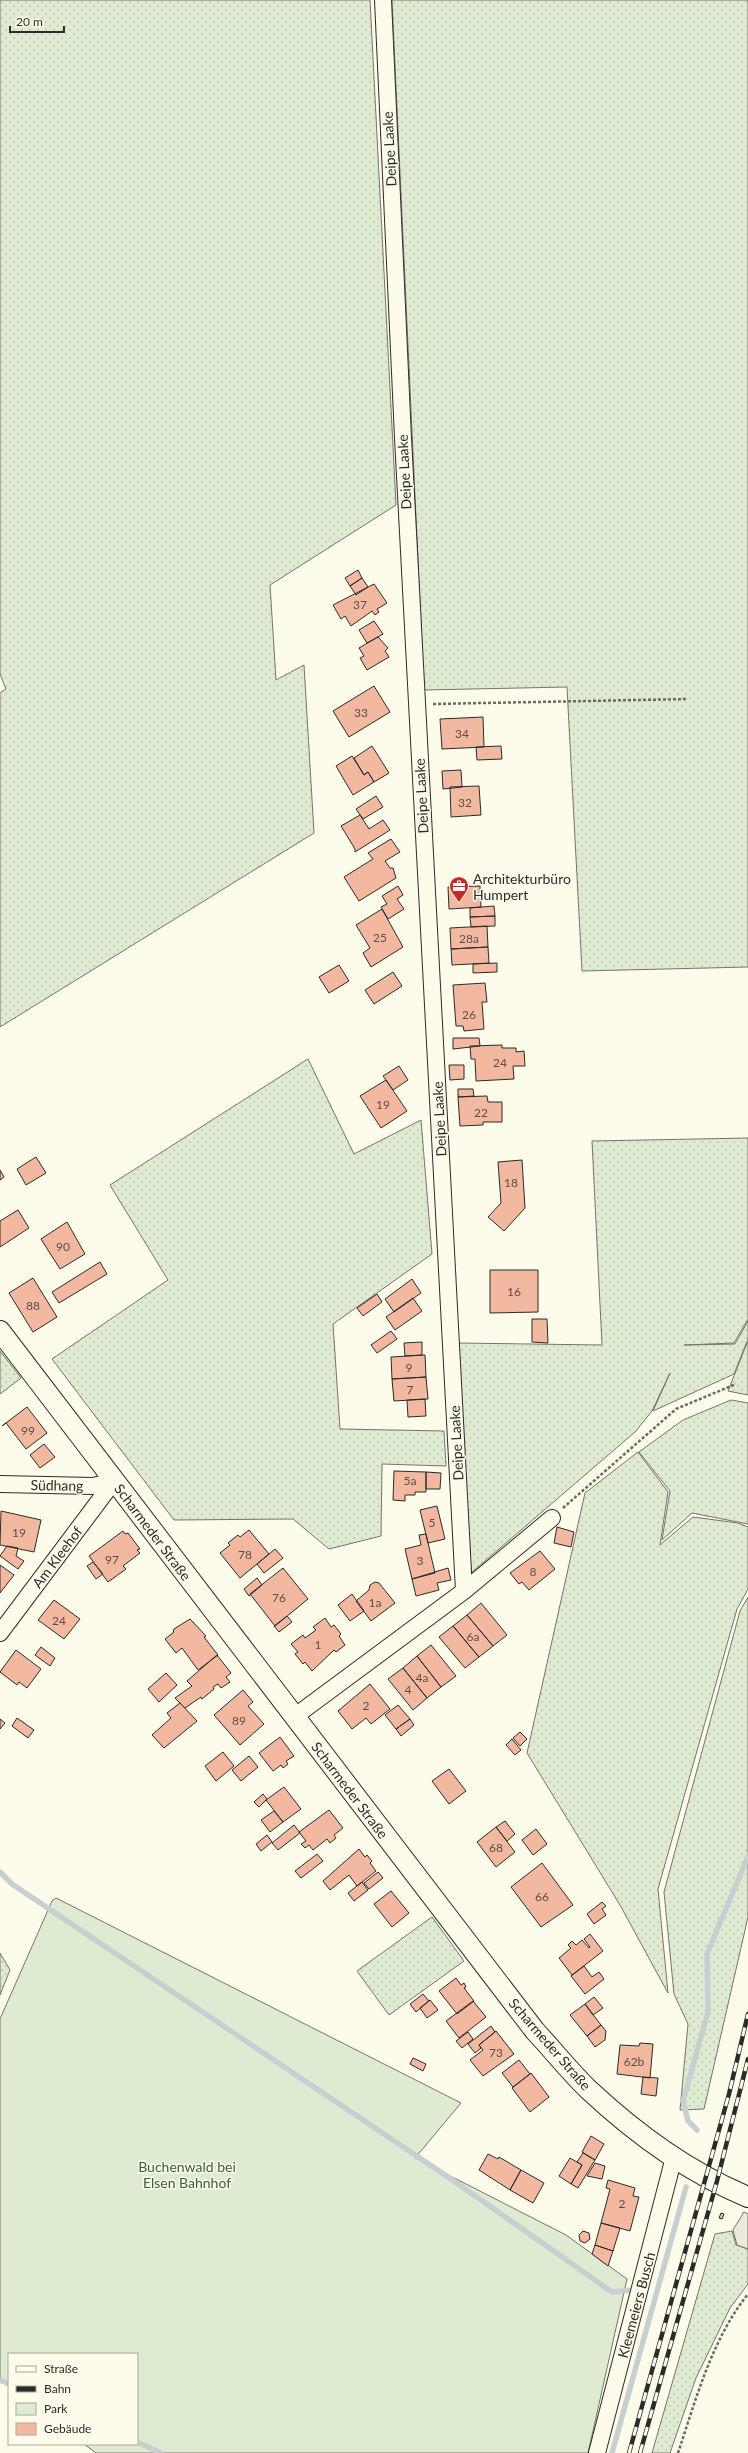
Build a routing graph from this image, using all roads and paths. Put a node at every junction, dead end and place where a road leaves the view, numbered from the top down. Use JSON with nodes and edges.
{"nodes":[{"id":1,"x":383,"y":0,"type":"edge"},
{"id":2,"x":688,"y":700,"type":"dead end"},
{"id":3,"x":416,"y":704,"type":"junction"},
{"id":4,"x":0,"y":1331,"type":"edge"},
{"id":5,"x":736,"y":1384,"type":"dead end"},
{"id":6,"x":114,"y":1481,"type":"junction"},
{"id":7,"x":0,"y":1484,"type":"edge"},
{"id":8,"x":552,"y":1518,"type":"joint"},
{"id":9,"x":464,"y":1591,"type":"junction"},
{"id":10,"x":0,"y":1633,"type":"edge"},
{"id":11,"x":294,"y":1717,"type":"junction"},
{"id":12,"x":674,"y":2157,"type":"junction"},
{"id":13,"x":748,"y":2197,"type":"edge"},
{"id":14,"x":748,"y":2294,"type":"edge"},
{"id":15,"x":597,"y":2453,"type":"edge"},
{"id":16,"x":678,"y":2453,"type":"edge"}],
"edges":[{"from":1,"to":3,"type":"street","name":"Deipe Laake"},
{"from":2,"to":3,"type":"path"},
{"from":3,"to":9,"type":"street","name":"Deipe Laake"},
{"from":4,"to":6,"type":"street","name":"Scharmeder Straße"},
{"from":5,"to":8,"type":"path"},
{"from":6,"to":7,"type":"street","name":"Südhang"},
{"from":6,"to":10,"type":"street","name":"Am Kleehof"},
{"from":6,"to":11,"type":"street","name":"Scharmeder Straße"},
{"from":8,"to":9,"type":"street"},
{"from":9,"to":11,"type":"street"},
{"from":11,"to":12,"type":"street","name":"Scharmeder Straße"},
{"from":12,"to":13,"type":"street","name":"Scharmeder Straße"},
{"from":12,"to":15,"type":"street","name":"Kleemeiers Busch"},
{"from":14,"to":16,"type":"path"}]}
